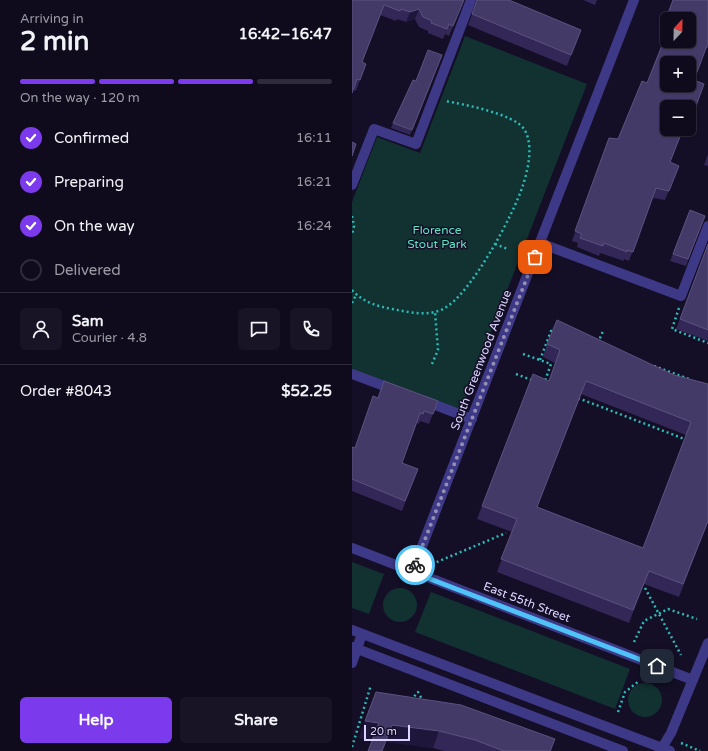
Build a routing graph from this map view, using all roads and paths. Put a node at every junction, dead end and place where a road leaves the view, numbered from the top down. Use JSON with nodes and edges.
{"nodes":[{"id":1,"x":471,"y":0,"type":"edge"},
{"id":2,"x":634,"y":0,"type":"edge"},
{"id":3,"x":433,"y":99,"type":"junction"},
{"id":4,"x":352,"y":185,"type":"edge"},
{"id":5,"x":352,"y":216,"type":"edge"},
{"id":6,"x":708,"y":226,"type":"edge"},
{"id":7,"x":352,"y":235,"type":"edge"},
{"id":8,"x":540,"y":243,"type":"junction"},
{"id":9,"x":495,"y":244,"type":"junction"},
{"id":10,"x":508,"y":249,"type":"dead end"},
{"id":11,"x":352,"y":290,"type":"edge"},
{"id":12,"x":356,"y":295,"type":"junction"},
{"id":13,"x":352,"y":303,"type":"edge"},
{"id":14,"x":681,"y":304,"type":"dead end"},
{"id":15,"x":435,"y":312,"type":"junction"},
{"id":16,"x":603,"y":331,"type":"dead end"},
{"id":17,"x":557,"y":333,"type":"edge"},
{"id":18,"x":591,"y":341,"type":"edge"},
{"id":19,"x":708,"y":343,"type":"edge"},
{"id":20,"x":524,"y":354,"type":"dead end"},
{"id":21,"x":540,"y":360,"type":"junction"},
{"id":22,"x":432,"y":364,"type":"dead end"},
{"id":23,"x":652,"y":370,"type":"edge"},
{"id":24,"x":352,"y":374,"type":"edge"},
{"id":25,"x":516,"y":374,"type":"dead end"},
{"id":26,"x":694,"y":381,"type":"edge"},
{"id":27,"x":536,"y":382,"type":"edge"},
{"id":28,"x":543,"y":385,"type":"edge"},
{"id":29,"x":403,"y":393,"type":"edge"},
{"id":30,"x":572,"y":396,"type":"edge"},
{"id":31,"x":417,"y":398,"type":"edge"},
{"id":32,"x":472,"y":419,"type":"junction"},
{"id":33,"x":694,"y":443,"type":"edge"},
{"id":34,"x":506,"y":533,"type":"dead end"},
{"id":35,"x":352,"y":548,"type":"edge"},
{"id":36,"x":432,"y":564,"type":"dead end"},
{"id":37,"x":412,"y":572,"type":"junction"},
{"id":38,"x":645,"y":588,"type":"edge"},
{"id":39,"x":659,"y":613,"type":"junction"},
{"id":40,"x":697,"y":619,"type":"dead end"},
{"id":41,"x":352,"y":630,"type":"edge"},
{"id":42,"x":362,"y":634,"type":"junction"},
{"id":43,"x":634,"y":642,"type":"dead end"},
{"id":44,"x":708,"y":643,"type":"edge"},
{"id":45,"x":354,"y":648,"type":"edge"},
{"id":46,"x":681,"y":655,"type":"dead end"},
{"id":47,"x":352,"y":663,"type":"edge"},
{"id":48,"x":693,"y":680,"type":"junction"},
{"id":49,"x":640,"y":681,"type":"dead end"},
{"id":50,"x":371,"y":685,"type":"dead end"},
{"id":51,"x":408,"y":703,"type":"edge"},
{"id":52,"x":425,"y":706,"type":"edge"},
{"id":53,"x":618,"y":712,"type":"dead end"},
{"id":54,"x":352,"y":747,"type":"edge"},
{"id":55,"x":664,"y":750,"type":"edge"},
{"id":56,"x":623,"y":751,"type":"edge"}],
"edges":[{"from":1,"to":3,"type":"street"},
{"from":2,"to":8,"type":"street","name":"South Greenwood Avenue"},
{"from":3,"to":4,"type":"street"},
{"from":3,"to":9,"type":"path"},
{"from":5,"to":7,"type":"path"},
{"from":6,"to":8,"type":"street"},
{"from":8,"to":32,"type":"street","name":"South Greenwood Avenue"},
{"from":9,"to":10,"type":"path"},
{"from":9,"to":15,"type":"path"},
{"from":11,"to":12,"type":"path"},
{"from":12,"to":13,"type":"path"},
{"from":12,"to":15,"type":"path"},
{"from":14,"to":19,"type":"path"},
{"from":15,"to":22,"type":"path"},
{"from":16,"to":18,"type":"path"},
{"from":17,"to":21,"type":"path"},
{"from":20,"to":21,"type":"path"},
{"from":21,"to":28,"type":"path"},
{"from":23,"to":26,"type":"path"},
{"from":24,"to":29,"type":"street"},
{"from":25,"to":27,"type":"path"},
{"from":30,"to":33,"type":"path"},
{"from":31,"to":32,"type":"street"},
{"from":32,"to":37,"type":"street","name":"South Greenwood Avenue"},
{"from":34,"to":36,"type":"path"},
{"from":35,"to":37,"type":"street","name":"East 55th Street"},
{"from":37,"to":48,"type":"street","name":"East 55th Street"},
{"from":38,"to":39,"type":"path"},
{"from":39,"to":40,"type":"path"},
{"from":39,"to":43,"type":"path"},
{"from":39,"to":46,"type":"path"},
{"from":41,"to":42,"type":"street"},
{"from":42,"to":45,"type":"street"},
{"from":42,"to":55,"type":"street"},
{"from":44,"to":48,"type":"street"},
{"from":45,"to":47,"type":"street"},
{"from":45,"to":56,"type":"street"},
{"from":48,"to":55,"type":"street"},
{"from":49,"to":53,"type":"path"},
{"from":50,"to":54,"type":"path"},
{"from":51,"to":52,"type":"path"}]}
